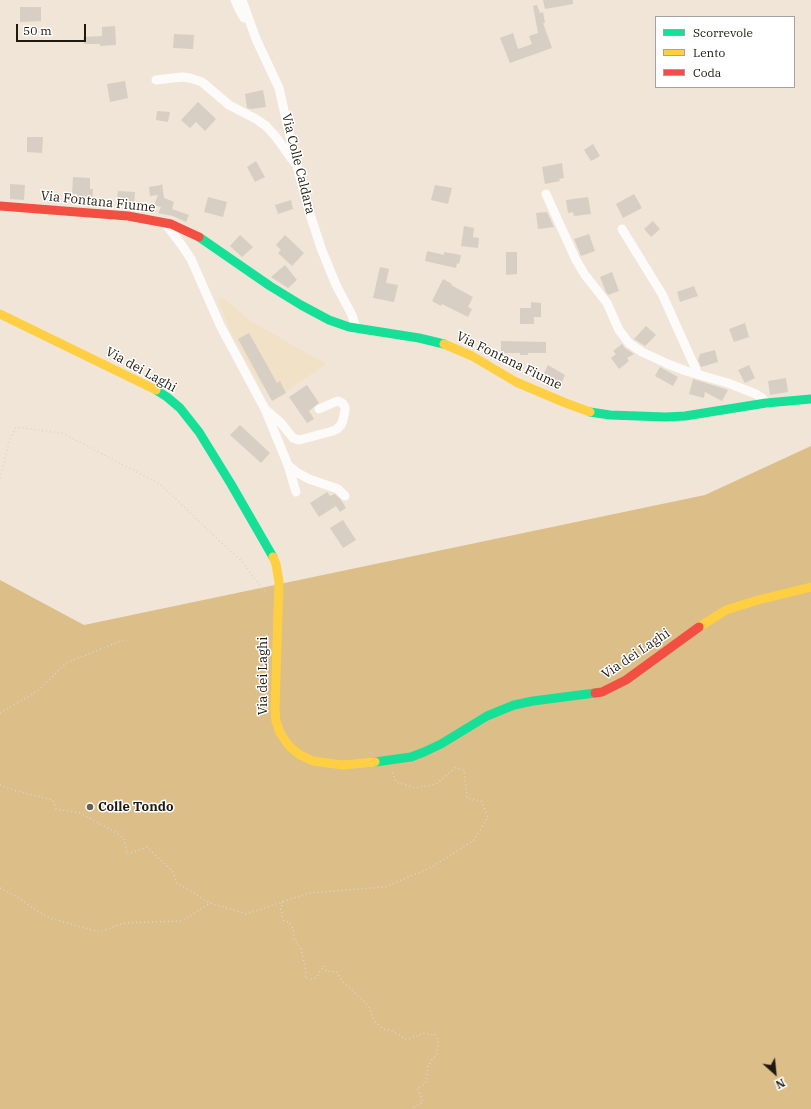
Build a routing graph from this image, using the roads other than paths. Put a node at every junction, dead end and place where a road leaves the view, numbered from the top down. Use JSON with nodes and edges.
{"nodes":[{"id":1,"x":235,"y":0,"type":"edge"},
{"id":2,"x":242,"y":0,"type":"edge"},
{"id":3,"x":251,"y":27,"type":"junction"},
{"id":4,"x":156,"y":80,"type":"dead end"},
{"id":5,"x":297,"y":167,"type":"junction"},
{"id":6,"x":546,"y":194,"type":"dead end"},
{"id":7,"x":0,"y":206,"type":"edge"},
{"id":8,"x":164,"y":222,"type":"junction"},
{"id":9,"x":622,"y":229,"type":"dead end"},
{"id":10,"x":0,"y":314,"type":"edge"},
{"id":11,"x":358,"y":328,"type":"junction"},
{"id":12,"x":698,"y":374,"type":"junction"},
{"id":13,"x":811,"y":399,"type":"edge"},
{"id":14,"x":766,"y":403,"type":"junction"},
{"id":15,"x":265,"y":409,"type":"junction"},
{"id":16,"x":319,"y":409,"type":"dead end"},
{"id":17,"x":288,"y":465,"type":"junction"},
{"id":18,"x":296,"y":492,"type":"dead end"},
{"id":19,"x":345,"y":496,"type":"dead end"},
{"id":20,"x":811,"y":587,"type":"edge"}],
"edges":[{"from":1,"to":3,"type":"street"},
{"from":2,"to":3,"type":"street","name":"Via Colle Caldara"},
{"from":3,"to":5,"type":"street","name":"Via Colle Caldara"},
{"from":4,"to":5,"type":"street"},
{"from":5,"to":11,"type":"street","name":"Via Colle Caldara"},
{"from":6,"to":12,"type":"street"},
{"from":7,"to":8,"type":"main road","name":"Via Fontana Fiume"},
{"from":8,"to":11,"type":"main road","name":"Via Fontana Fiume"},
{"from":8,"to":15,"type":"street"},
{"from":9,"to":12,"type":"street"},
{"from":10,"to":20,"type":"main road","name":"Via dei Laghi"},
{"from":11,"to":14,"type":"main road","name":"Via Fontana Fiume"},
{"from":12,"to":14,"type":"street"},
{"from":13,"to":14,"type":"main road","name":"Via Fontana Fiume"},
{"from":15,"to":16,"type":"street"},
{"from":15,"to":17,"type":"street"},
{"from":17,"to":18,"type":"street"},
{"from":17,"to":19,"type":"street"}]}
